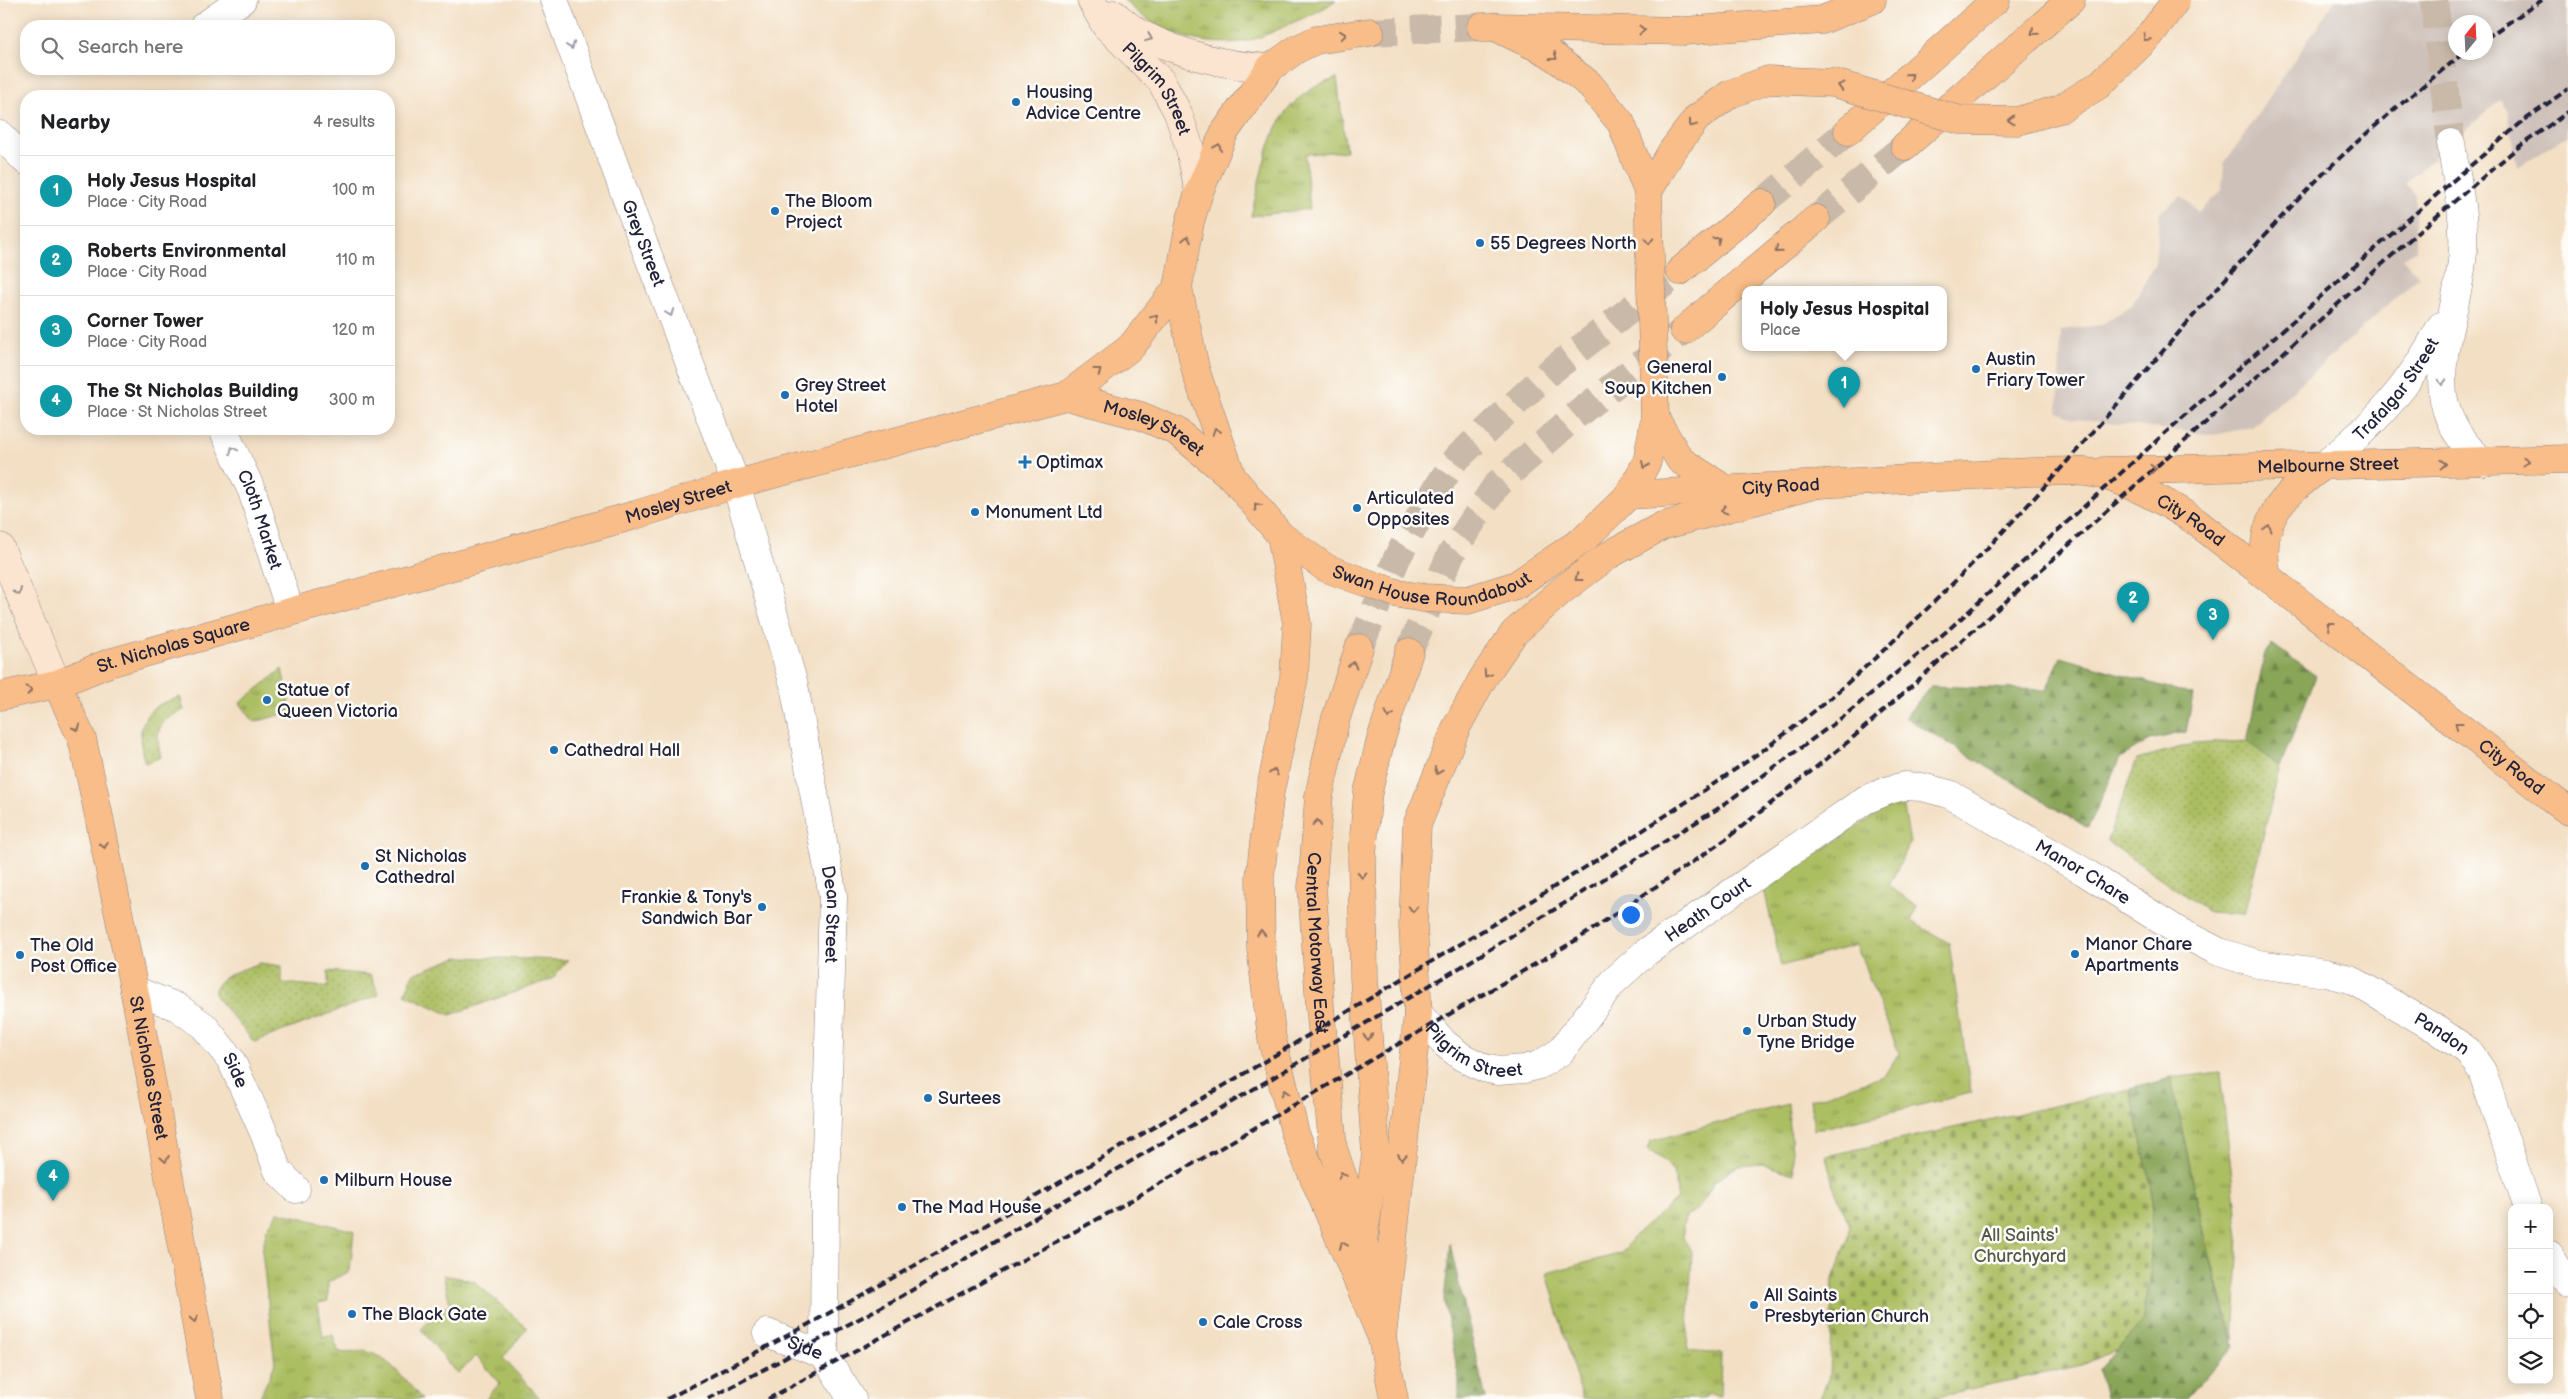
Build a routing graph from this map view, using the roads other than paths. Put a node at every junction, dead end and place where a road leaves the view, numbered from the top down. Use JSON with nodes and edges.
{"nodes":[{"id":1,"x":242,"y":0,"type":"edge"},
{"id":2,"x":554,"y":0,"type":"edge"},
{"id":3,"x":1091,"y":0,"type":"edge"},
{"id":4,"x":1095,"y":0,"type":"edge"},
{"id":5,"x":1872,"y":0,"type":"edge"},
{"id":6,"x":1996,"y":0,"type":"edge"},
{"id":7,"x":2071,"y":0,"type":"edge"},
{"id":8,"x":2176,"y":0,"type":"edge"},
{"id":9,"x":213,"y":20,"type":"edge"},
{"id":10,"x":1370,"y":32,"type":"tunnel mouth"},
{"id":11,"x":1270,"y":68,"type":"junction"},
{"id":12,"x":1848,"y":131,"type":"tunnel mouth"},
{"id":13,"x":0,"y":135,"type":"edge"},
{"id":14,"x":2451,"y":144,"type":"tunnel mouth"},
{"id":15,"x":1905,"y":146,"type":"tunnel mouth"},
{"id":16,"x":20,"y":155,"type":"edge"},
{"id":17,"x":1199,"y":192,"type":"junction"},
{"id":18,"x":1648,"y":192,"type":"junction"},
{"id":19,"x":1762,"y":203,"type":"tunnel mouth"},
{"id":20,"x":1816,"y":219,"type":"tunnel mouth"},
{"id":21,"x":1680,"y":271,"type":"tunnel mouth"},
{"id":22,"x":1178,"y":287,"type":"junction"},
{"id":23,"x":2454,"y":300,"type":"junction"},
{"id":24,"x":1684,"y":330,"type":"tunnel mouth"},
{"id":25,"x":1066,"y":396,"type":"junction"},
{"id":26,"x":1655,"y":418,"type":"junction"},
{"id":27,"x":226,"y":435,"type":"edge"},
{"id":28,"x":2568,"y":459,"type":"edge"},
{"id":29,"x":2484,"y":462,"type":"junction"},
{"id":30,"x":2322,"y":467,"type":"junction"},
{"id":31,"x":2087,"y":472,"type":"junction"},
{"id":32,"x":1232,"y":477,"type":"junction"},
{"id":33,"x":1821,"y":483,"type":"junction"},
{"id":34,"x":736,"y":484,"type":"junction"},
{"id":35,"x":1725,"y":489,"type":"junction"},
{"id":36,"x":1629,"y":496,"type":"junction"},
{"id":37,"x":1281,"y":536,"type":"junction"},
{"id":38,"x":0,"y":547,"type":"edge"},
{"id":39,"x":2267,"y":576,"type":"junction"},
{"id":40,"x":290,"y":611,"type":"junction"},
{"id":41,"x":1359,"y":648,"type":"tunnel mouth"},
{"id":42,"x":1409,"y":652,"type":"tunnel mouth"},
{"id":43,"x":57,"y":684,"type":"junction"},
{"id":44,"x":0,"y":696,"type":"edge"},
{"id":45,"x":1904,"y":786,"type":"joint"},
{"id":46,"x":2568,"y":810,"type":"edge"},
{"id":47,"x":2258,"y":964,"type":"joint"},
{"id":48,"x":134,"y":990,"type":"junction"},
{"id":49,"x":1418,"y":1013,"type":"junction"},
{"id":50,"x":1539,"y":1065,"type":"joint"},
{"id":51,"x":296,"y":1188,"type":"dead end"},
{"id":52,"x":2527,"y":1204,"type":"edge"},
{"id":53,"x":1363,"y":1238,"type":"junction"},
{"id":54,"x":2553,"y":1261,"type":"edge"},
{"id":55,"x":2568,"y":1285,"type":"edge"},
{"id":56,"x":767,"y":1333,"type":"dead end"},
{"id":57,"x":1382,"y":1338,"type":"junction"},
{"id":58,"x":824,"y":1355,"type":"junction"},
{"id":59,"x":210,"y":1399,"type":"edge"},
{"id":60,"x":852,"y":1399,"type":"edge"},
{"id":61,"x":1394,"y":1399,"type":"edge"}],
"edges":[{"from":1,"to":9,"type":"street"},
{"from":2,"to":34,"type":"street","name":"Grey Street","one_way":true},
{"from":3,"to":17,"type":"street","name":"Pilgrim Street"},
{"from":4,"to":11,"type":"street","name":"Pilgrim Street","one_way":true},
{"from":5,"to":18,"type":"main road","name":"Swan House Roundabout"},
{"from":12,"to":6,"type":"main road","one_way":true},
{"from":7,"to":15,"type":"main road","one_way":true},
{"from":8,"to":18,"type":"main road","one_way":true,"bridge":true},
{"from":11,"to":10,"type":"main road","name":"Swan House Roundabout","one_way":true},
{"from":17,"to":11,"type":"main road","name":"Swan House Roundabout","one_way":true},
{"from":13,"to":16,"type":"street"},
{"from":14,"to":23,"type":"street","name":"Trafalgar Street"},
{"from":22,"to":17,"type":"main road","name":"Swan House Roundabout","one_way":true},
{"from":18,"to":26,"type":"main road","name":"Swan House Roundabout","one_way":true},
{"from":21,"to":19,"type":"main road","one_way":true},
{"from":20,"to":24,"type":"main road","one_way":true},
{"from":25,"to":22,"type":"main road","name":"Mosley Street","one_way":true},
{"from":32,"to":22,"type":"main road","name":"Swan House Roundabout","one_way":true},
{"from":23,"to":29,"type":"street","name":"Trafalgar Street","one_way":true},
{"from":23,"to":30,"type":"street","name":"Trafalgar Street"},
{"from":25,"to":32,"type":"main road","name":"Mosley Street"},
{"from":25,"to":34,"type":"main road","name":"Mosley Street"},
{"from":26,"to":35,"type":"main road","name":"City Road"},
{"from":26,"to":36,"type":"main road","name":"Swan House Roundabout","one_way":true},
{"from":40,"to":27,"type":"street","name":"Cloth Market","one_way":true},
{"from":29,"to":28,"type":"main road","name":"Melbourne Street","one_way":true},
{"from":30,"to":29,"type":"main road","name":"Melbourne Street","one_way":true},
{"from":31,"to":30,"type":"main road","name":"Melbourne Street","one_way":true},
{"from":39,"to":30,"type":"main road","one_way":true},
{"from":31,"to":33,"type":"main road","name":"City Road"},
{"from":31,"to":39,"type":"main road","name":"City Road"},
{"from":37,"to":32,"type":"main road","name":"Swan House Roundabout","one_way":true},
{"from":33,"to":35,"type":"main road","name":"City Road"},
{"from":33,"to":49,"type":"main road","one_way":true},
{"from":34,"to":40,"type":"main road","name":"Mosley Street"},
{"from":34,"to":58,"type":"street","name":"Dean Street"},
{"from":35,"to":36,"type":"main road","name":"City Road"},
{"from":36,"to":37,"type":"main road","name":"Swan House Roundabout"},
{"from":57,"to":37,"type":"main road","one_way":true},
{"from":38,"to":43,"type":"street","one_way":true},
{"from":46,"to":39,"type":"main road","name":"City Road","one_way":true},
{"from":40,"to":43,"type":"main road","name":"St. Nicholas Square"},
{"from":53,"to":41,"type":"main road","name":"Central Motorway East","one_way":true},
{"from":42,"to":53,"type":"main road","name":"Central Motorway East","one_way":true},
{"from":44,"to":43,"type":"main road","name":"St. Nicholas Square","one_way":true},
{"from":43,"to":48,"type":"main road","name":"St Nicholas Street","one_way":true},
{"from":45,"to":47,"type":"street","name":"Manor Chare"},
{"from":45,"to":50,"type":"street","name":"Heath Court"},
{"from":47,"to":52,"type":"street","name":"Pandon"},
{"from":48,"to":51,"type":"street","name":"Side"},
{"from":48,"to":59,"type":"main road","name":"St Nicholas Street","one_way":true},
{"from":49,"to":50,"type":"street","name":"Pilgrim Street"},
{"from":49,"to":57,"type":"main road","one_way":true},
{"from":53,"to":57,"type":"main road","name":"Central Motorway East"},
{"from":54,"to":55,"type":"street"},
{"from":56,"to":58,"type":"street","name":"Side"},
{"from":57,"to":61,"type":"main road"},
{"from":58,"to":60,"type":"street","name":"Side"}]}
